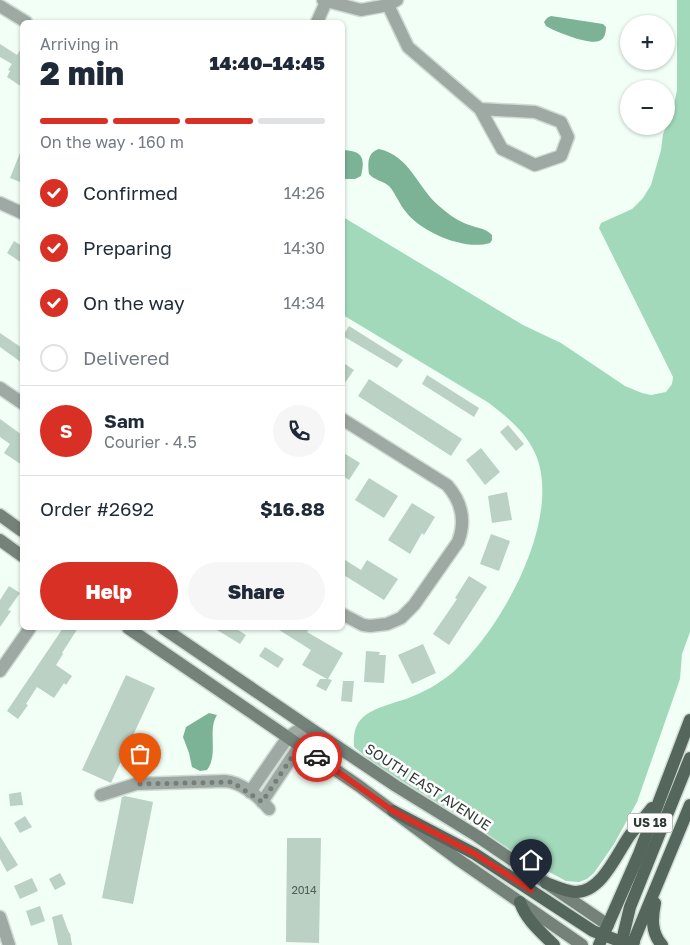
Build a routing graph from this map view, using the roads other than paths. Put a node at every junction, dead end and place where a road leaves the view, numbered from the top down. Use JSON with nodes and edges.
{"nodes":[{"id":1,"x":324,"y":1,"type":"edge"},
{"id":2,"x":392,"y":2,"type":"edge"},
{"id":3,"x":0,"y":6,"type":"edge"},
{"id":4,"x":23,"y":20,"type":"edge"},
{"id":5,"x":318,"y":20,"type":"edge"},
{"id":6,"x":480,"y":109,"type":"junction"},
{"id":7,"x":0,"y":202,"type":"edge"},
{"id":8,"x":20,"y":212,"type":"edge"},
{"id":9,"x":0,"y":388,"type":"edge"},
{"id":10,"x":20,"y":402,"type":"edge"},
{"id":11,"x":345,"y":421,"type":"edge"},
{"id":12,"x":0,"y":515,"type":"edge"},
{"id":13,"x":20,"y":530,"type":"edge"},
{"id":14,"x":0,"y":540,"type":"edge"},
{"id":15,"x":20,"y":555,"type":"edge"},
{"id":16,"x":345,"y":616,"type":"edge"},
{"id":17,"x":29,"y":630,"type":"edge"},
{"id":18,"x":131,"y":630,"type":"edge"},
{"id":19,"x":166,"y":630,"type":"edge"},
{"id":20,"x":1,"y":669,"type":"edge"},
{"id":21,"x":690,"y":720,"type":"edge"},
{"id":22,"x":305,"y":725,"type":"junction"},
{"id":23,"x":288,"y":737,"type":"junction"},
{"id":24,"x":300,"y":745,"type":"junction"},
{"id":25,"x":690,"y":758,"type":"edge"},
{"id":26,"x":250,"y":792,"type":"junction"},
{"id":27,"x":101,"y":795,"type":"dead end"},
{"id":28,"x":660,"y":798,"type":"junction"},
{"id":29,"x":690,"y":805,"type":"edge"},
{"id":30,"x":393,"y":811,"type":"junction"},
{"id":31,"x":546,"y":883,"type":"junction"},
{"id":32,"x":657,"y":884,"type":"junction"},
{"id":33,"x":520,"y":902,"type":"junction"},
{"id":34,"x":0,"y":917,"type":"edge"},
{"id":35,"x":618,"y":940,"type":"edge"},
{"id":36,"x":9,"y":945,"type":"edge"},
{"id":37,"x":554,"y":945,"type":"edge"},
{"id":38,"x":582,"y":945,"type":"edge"},
{"id":39,"x":662,"y":945,"type":"edge"}],
"edges":[{"from":1,"to":2,"type":"street"},
{"from":1,"to":5,"type":"street"},
{"from":2,"to":6,"type":"street"},
{"from":3,"to":4,"type":"street"},
{"from":6,"to":6,"type":"street"},
{"from":7,"to":8,"type":"street"},
{"from":9,"to":10,"type":"street"},
{"from":11,"to":16,"type":"street"},
{"from":12,"to":13,"type":"main road"},
{"from":14,"to":15,"type":"main road"},
{"from":17,"to":20,"type":"street"},
{"from":18,"to":23,"type":"main road"},
{"from":19,"to":22,"type":"main road","name":"SOUTH EAST AVENUE"},
{"from":21,"to":28,"type":"main road","number":"US 18"},
{"from":22,"to":23,"type":"street"},
{"from":22,"to":24,"type":"street"},
{"from":22,"to":31,"type":"main road","name":"SOUTH EAST AVENUE"},
{"from":23,"to":24,"type":"main road"},
{"from":23,"to":26,"type":"street"},
{"from":24,"to":26,"type":"street"},
{"from":24,"to":30,"type":"main road"},
{"from":25,"to":35,"type":"main road"},
{"from":26,"to":27,"type":"street"},
{"from":28,"to":31,"type":"main road"},
{"from":28,"to":35,"type":"main road","number":"US 18"},
{"from":29,"to":32,"type":"main road","number":"US 18"},
{"from":30,"to":33,"type":"main road"},
{"from":30,"to":35,"type":"main road"},
{"from":31,"to":35,"type":"main road","name":"SOUTH EAST AVENUE"},
{"from":32,"to":35,"type":"main road","number":"US 18"},
{"from":32,"to":39,"type":"main road"},
{"from":33,"to":37,"type":"main road"},
{"from":33,"to":38,"type":"main road"},
{"from":34,"to":36,"type":"street"}]}
